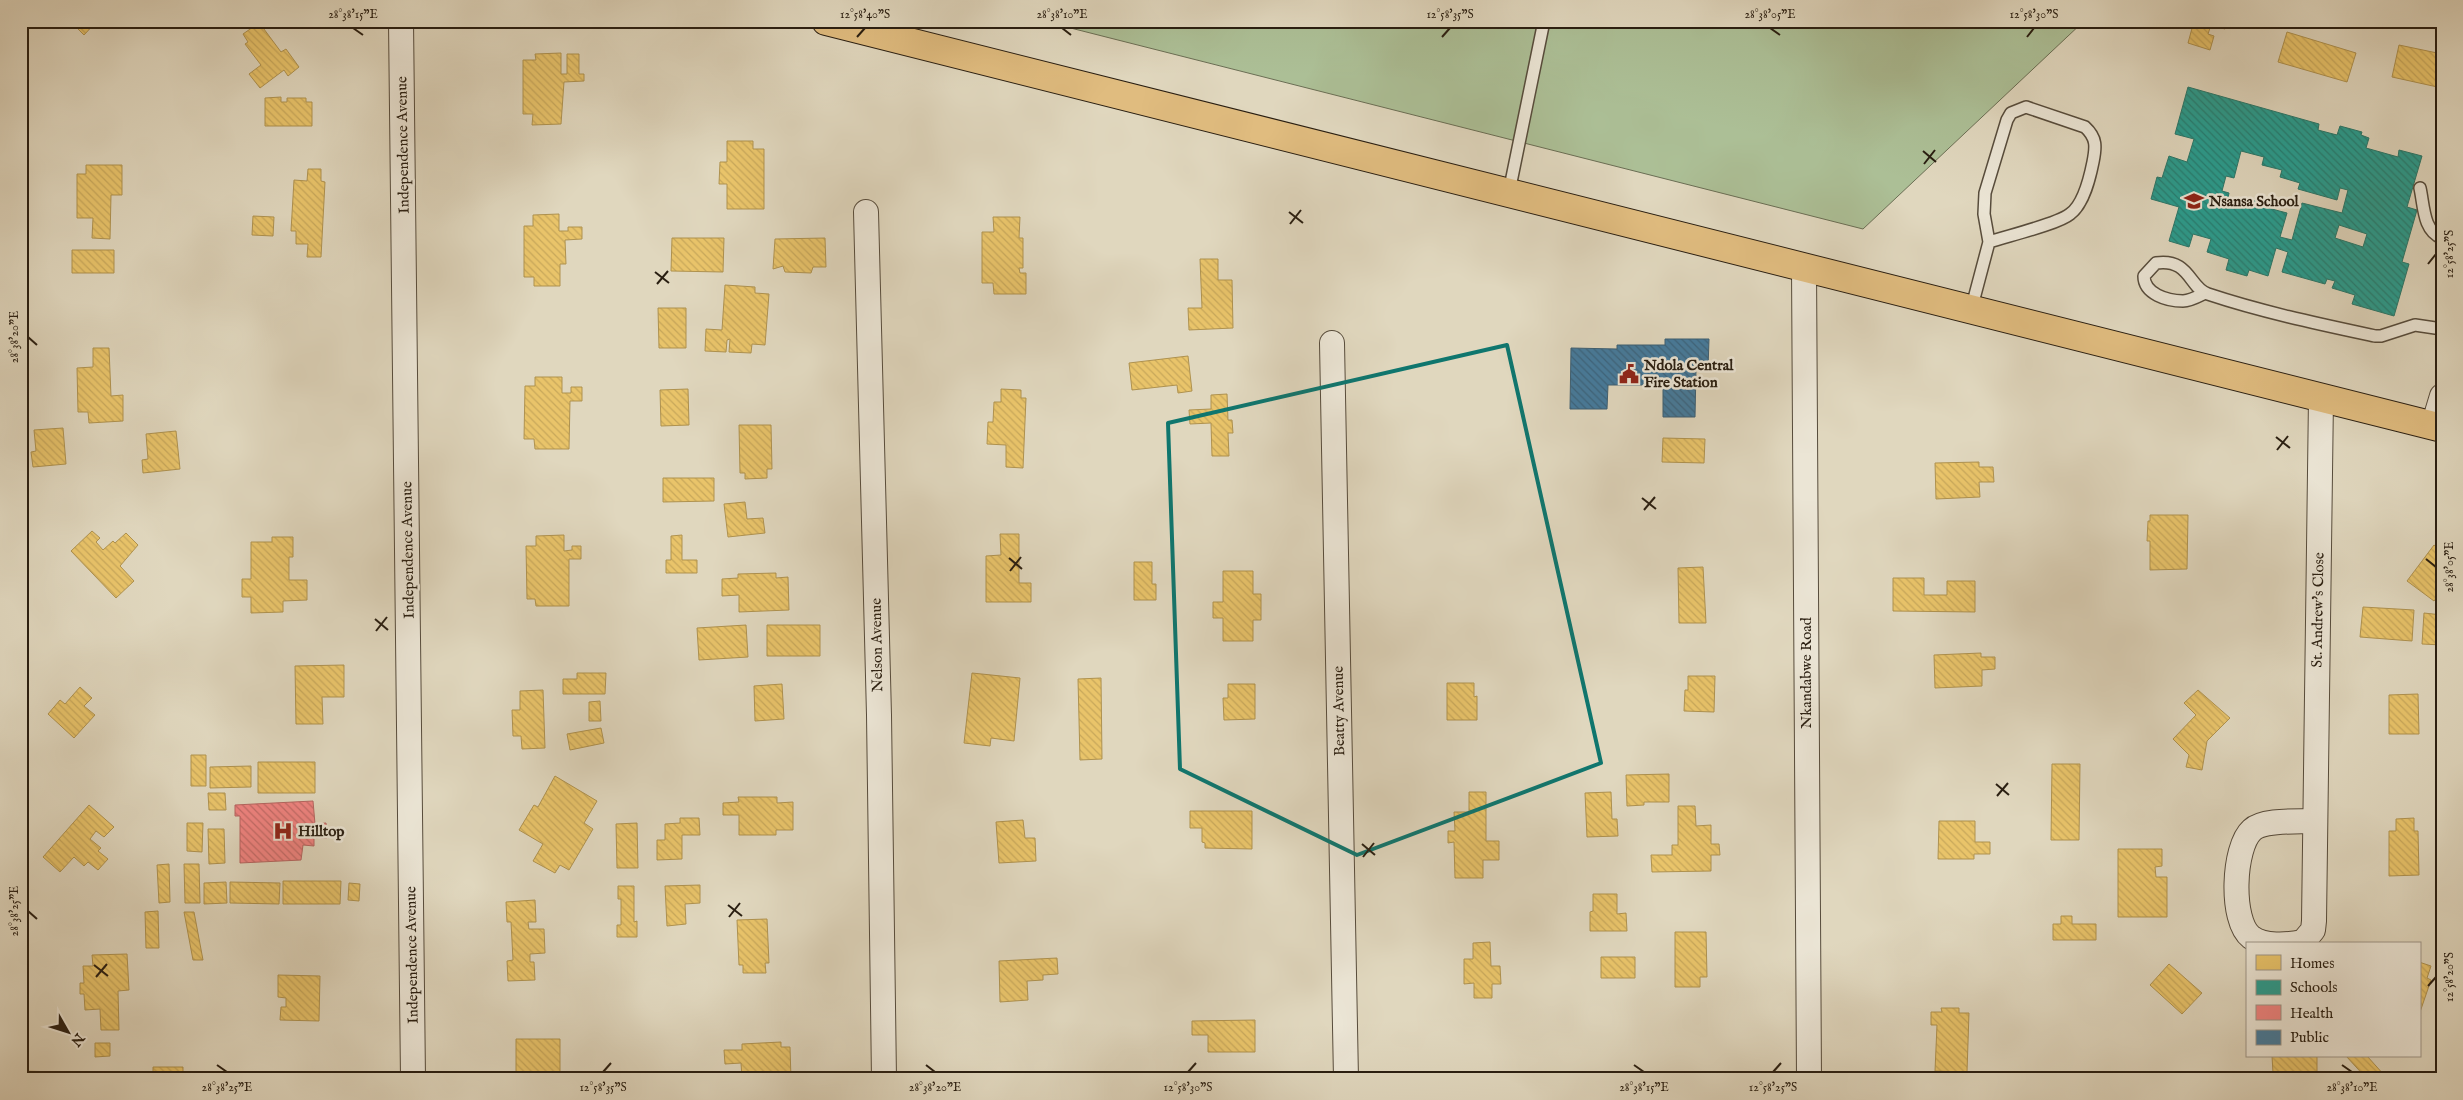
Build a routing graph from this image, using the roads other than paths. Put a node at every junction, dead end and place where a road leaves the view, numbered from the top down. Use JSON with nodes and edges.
{"nodes":[{"id":1,"x":401,"y":21,"type":"edge"},
{"id":2,"x":826,"y":21,"type":"edge"},
{"id":3,"x":1544,"y":21,"type":"edge"},
{"id":4,"x":2420,"y":188,"type":"dead end"},
{"id":5,"x":1509,"y":192,"type":"junction"},
{"id":6,"x":866,"y":212,"type":"dead end"},
{"id":7,"x":2442,"y":238,"type":"edge"},
{"id":8,"x":1990,"y":242,"type":"junction"},
{"id":9,"x":1804,"y":268,"type":"junction"},
{"id":10,"x":2205,"y":293,"type":"junction"},
{"id":11,"x":1971,"y":310,"type":"junction"},
{"id":12,"x":2442,"y":329,"type":"edge"},
{"id":13,"x":1332,"y":343,"type":"dead end"},
{"id":14,"x":2442,"y":396,"type":"edge"},
{"id":15,"x":2321,"y":398,"type":"junction"},
{"id":16,"x":2438,"y":427,"type":"edge"},
{"id":17,"x":2315,"y":821,"type":"junction"},
{"id":18,"x":2260,"y":942,"type":"edge"},
{"id":19,"x":2303,"y":942,"type":"edge"},
{"id":20,"x":413,"y":1079,"type":"edge"},
{"id":21,"x":884,"y":1079,"type":"edge"},
{"id":22,"x":1346,"y":1079,"type":"edge"},
{"id":23,"x":1809,"y":1079,"type":"edge"}],
"edges":[{"from":1,"to":20,"type":"street","name":"Independence Avenue"},
{"from":2,"to":5,"type":"highway"},
{"from":3,"to":5,"type":"lane"},
{"from":4,"to":7,"type":"lane"},
{"from":5,"to":9,"type":"highway"},
{"from":6,"to":21,"type":"street","name":"Nelson Avenue"},
{"from":8,"to":8,"type":"lane"},
{"from":8,"to":11,"type":"lane"},
{"from":9,"to":11,"type":"highway"},
{"from":9,"to":23,"type":"street","name":"Nkandabwe Road"},
{"from":10,"to":10,"type":"lane"},
{"from":10,"to":12,"type":"lane"},
{"from":11,"to":15,"type":"highway"},
{"from":13,"to":22,"type":"street","name":"Beatty Avenue"},
{"from":14,"to":16,"type":"street"},
{"from":15,"to":16,"type":"highway"},
{"from":15,"to":17,"type":"street","name":"St. Andrew's Close"},
{"from":17,"to":18,"type":"street","name":"St. Andrew's Close"},
{"from":17,"to":19,"type":"street","name":"St. Andrew's Close"}]}
